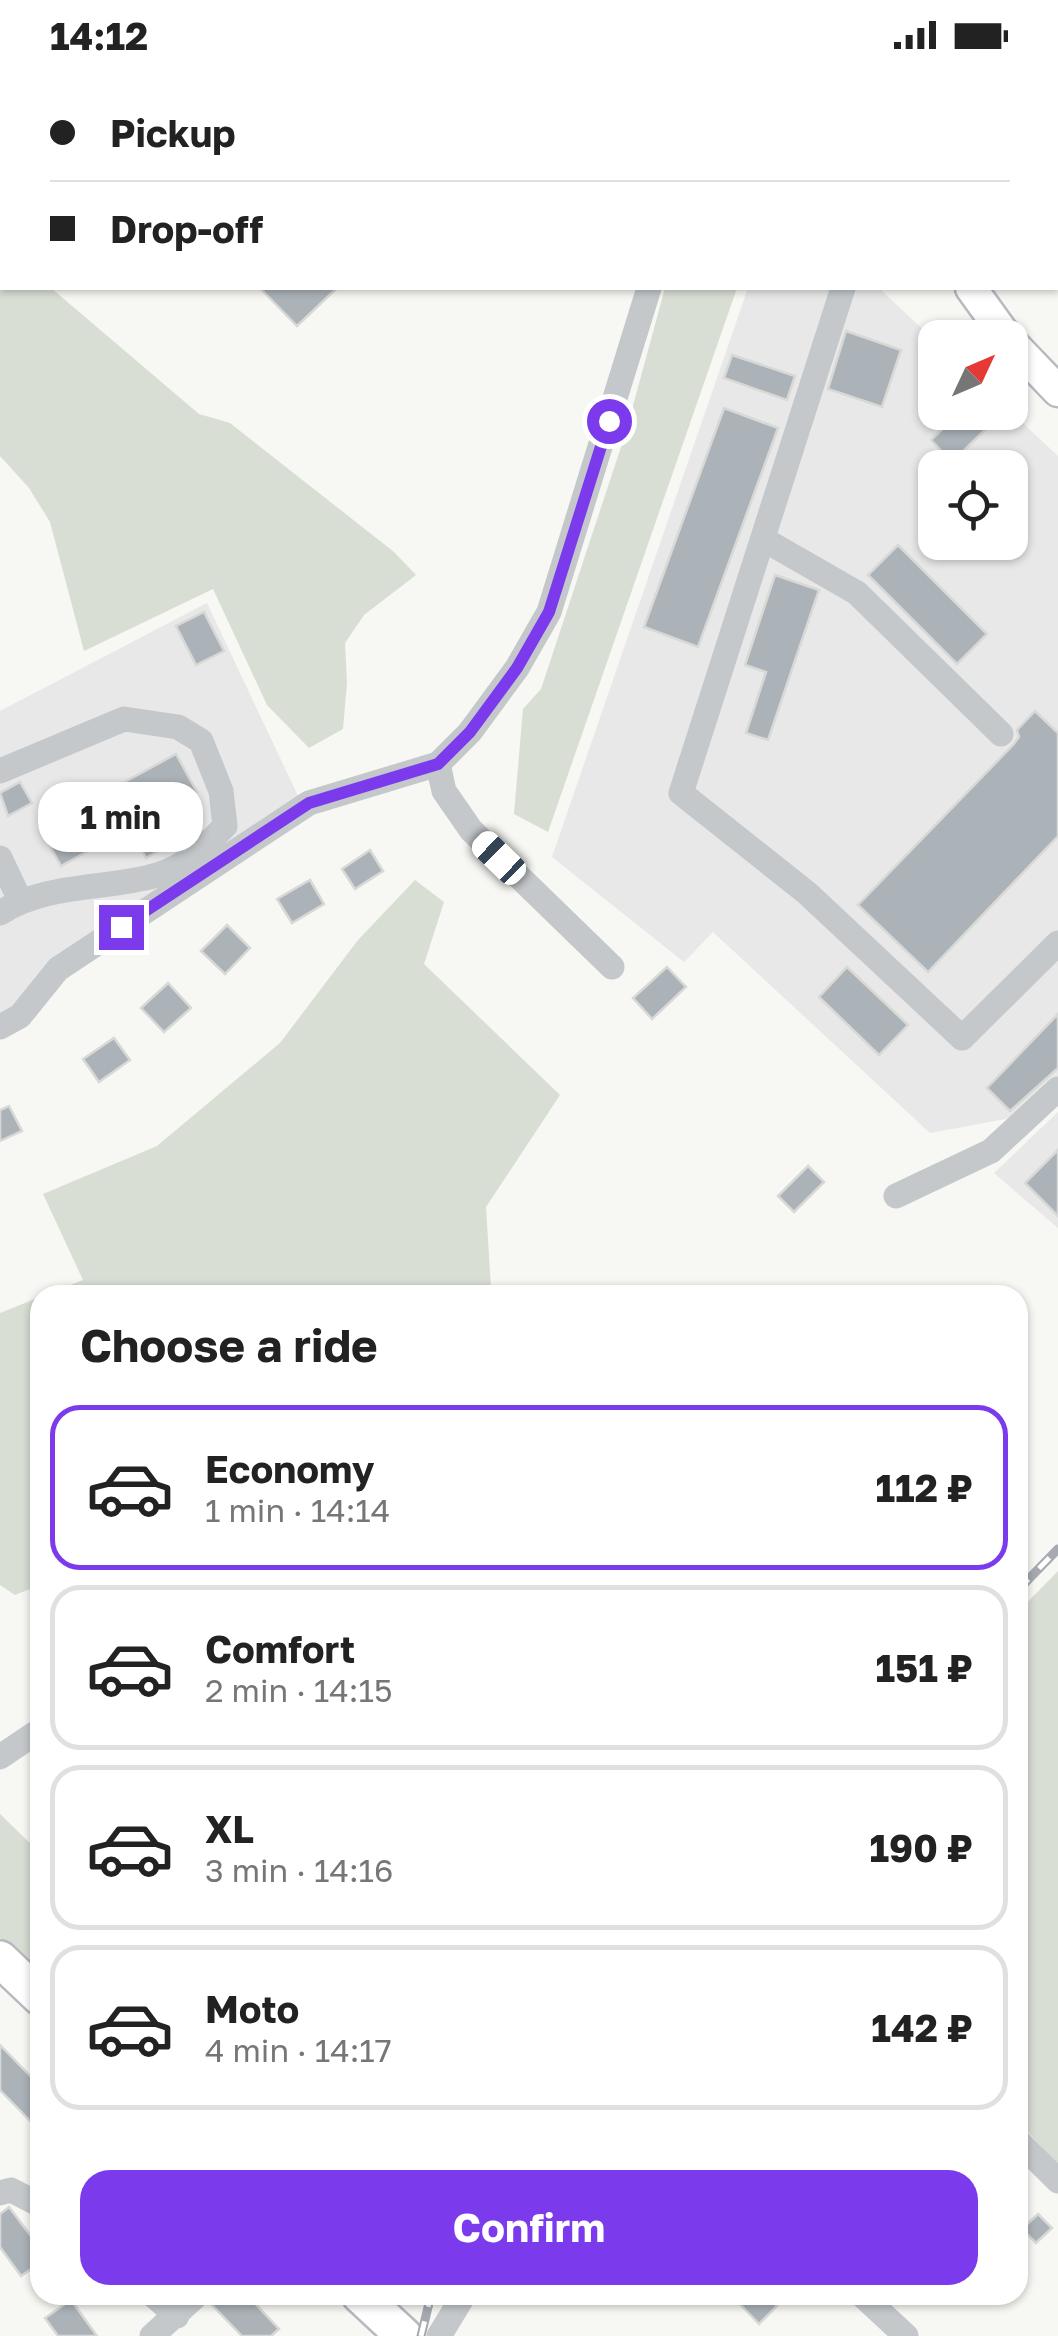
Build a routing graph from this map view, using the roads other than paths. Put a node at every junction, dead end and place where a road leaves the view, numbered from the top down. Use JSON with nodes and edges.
{"nodes":[{"id":1,"x":648,"y":290,"type":"edge"},
{"id":2,"x":842,"y":290,"type":"edge"},
{"id":3,"x":972,"y":290,"type":"edge"},
{"id":4,"x":994,"y":320,"type":"edge"},
{"id":5,"x":1028,"y":360,"type":"edge"},
{"id":6,"x":1058,"y":391,"type":"edge"},
{"id":7,"x":764,"y":538,"type":"junction"},
{"id":8,"x":1001,"y":734,"type":"dead end"},
{"id":9,"x":438,"y":764,"type":"junction"},
{"id":10,"x":0,"y":772,"type":"edge"},
{"id":11,"x":0,"y":858,"type":"edge"},
{"id":12,"x":10,"y":906,"type":"edge"},
{"id":13,"x":1058,"y":942,"type":"edge"},
{"id":14,"x":612,"y":967,"type":"dead end"},
{"id":15,"x":0,"y":1027,"type":"edge"},
{"id":16,"x":1058,"y":1089,"type":"edge"},
{"id":17,"x":896,"y":1196,"type":"dead end"},
{"id":18,"x":30,"y":1737,"type":"edge"},
{"id":19,"x":0,"y":1757,"type":"edge"},
{"id":20,"x":0,"y":1959,"type":"edge"},
{"id":21,"x":30,"y":1988,"type":"edge"},
{"id":22,"x":1028,"y":2151,"type":"edge"},
{"id":23,"x":1058,"y":2181,"type":"edge"},
{"id":24,"x":0,"y":2194,"type":"edge"},
{"id":25,"x":30,"y":2200,"type":"edge"},
{"id":26,"x":164,"y":2305,"type":"edge"},
{"id":27,"x":187,"y":2305,"type":"edge"},
{"id":28,"x":371,"y":2305,"type":"edge"},
{"id":29,"x":458,"y":2305,"type":"edge"},
{"id":30,"x":873,"y":2305,"type":"edge"},
{"id":31,"x":177,"y":2316,"type":"junction"},
{"id":32,"x":152,"y":2336,"type":"edge"},
{"id":33,"x":404,"y":2336,"type":"edge"},
{"id":34,"x":440,"y":2336,"type":"edge"},
{"id":35,"x":906,"y":2336,"type":"edge"}],
"edges":[{"from":1,"to":9,"type":"street"},
{"from":2,"to":7,"type":"street"},
{"from":3,"to":4,"type":"main road"},
{"from":5,"to":6,"type":"main road"},
{"from":7,"to":8,"type":"street"},
{"from":7,"to":13,"type":"street"},
{"from":9,"to":14,"type":"street"},
{"from":9,"to":15,"type":"street"},
{"from":10,"to":12,"type":"street"},
{"from":11,"to":12,"type":"street"},
{"from":16,"to":17,"type":"street"},
{"from":18,"to":19,"type":"street"},
{"from":20,"to":21,"type":"highway"},
{"from":22,"to":23,"type":"street"},
{"from":24,"to":25,"type":"street"},
{"from":26,"to":31,"type":"street"},
{"from":27,"to":31,"type":"street"},
{"from":28,"to":33,"type":"highway"},
{"from":29,"to":34,"type":"street"},
{"from":30,"to":35,"type":"street"},
{"from":31,"to":32,"type":"street"}]}
